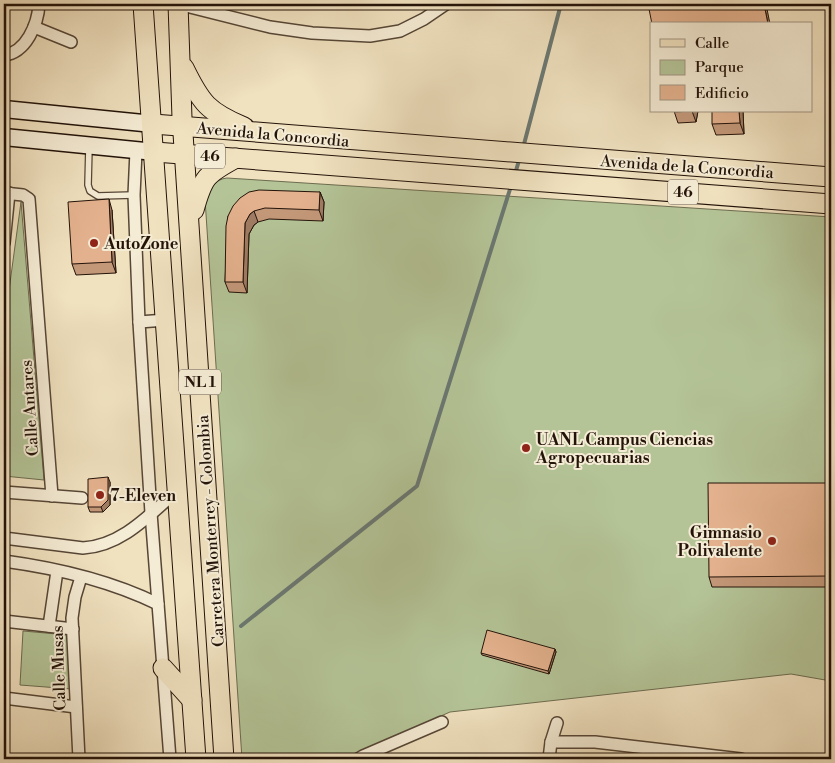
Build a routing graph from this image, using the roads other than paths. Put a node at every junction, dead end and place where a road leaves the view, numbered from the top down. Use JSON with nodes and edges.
{"nodes":[{"id":1,"x":39,"y":4,"type":"edge"},
{"id":2,"x":143,"y":4,"type":"edge"},
{"id":3,"x":178,"y":4,"type":"edge"},
{"id":4,"x":446,"y":4,"type":"edge"},
{"id":5,"x":34,"y":27,"type":"junction"},
{"id":6,"x":72,"y":42,"type":"dead end"},
{"id":7,"x":4,"y":56,"type":"edge"},
{"id":8,"x":181,"y":62,"type":"junction"},
{"id":9,"x":4,"y":109,"type":"edge"},
{"id":10,"x":153,"y":124,"type":"junction"},
{"id":11,"x":183,"y":126,"type":"junction"},
{"id":12,"x":257,"y":132,"type":"junction"},
{"id":13,"x":4,"y":137,"type":"edge"},
{"id":14,"x":89,"y":147,"type":"junction"},
{"id":15,"x":136,"y":151,"type":"junction"},
{"id":16,"x":155,"y":152,"type":"junction"},
{"id":17,"x":185,"y":155,"type":"junction"},
{"id":18,"x":543,"y":155,"type":"joint"},
{"id":19,"x":236,"y":158,"type":"junction"},
{"id":20,"x":831,"y":177,"type":"edge"},
{"id":21,"x":536,"y":180,"type":"joint"},
{"id":22,"x":7,"y":193,"type":"edge"},
{"id":23,"x":134,"y":195,"type":"junction"},
{"id":24,"x":831,"y":204,"type":"edge"},
{"id":25,"x":190,"y":224,"type":"junction"},
{"id":26,"x":4,"y":243,"type":"edge"},
{"id":27,"x":166,"y":320,"type":"junction"},
{"id":28,"x":139,"y":322,"type":"junction"},
{"id":29,"x":178,"y":490,"type":"junction"},
{"id":30,"x":4,"y":492,"type":"edge"},
{"id":31,"x":52,"y":496,"type":"junction"},
{"id":32,"x":82,"y":498,"type":"dead end"},
{"id":33,"x":151,"y":513,"type":"junction"},
{"id":34,"x":4,"y":538,"type":"edge"},
{"id":35,"x":4,"y":561,"type":"edge"},
{"id":36,"x":57,"y":571,"type":"junction"},
{"id":37,"x":81,"y":577,"type":"junction"},
{"id":38,"x":158,"y":604,"type":"junction"},
{"id":39,"x":4,"y":621,"type":"edge"},
{"id":40,"x":50,"y":626,"type":"junction"},
{"id":41,"x":73,"y":629,"type":"junction"},
{"id":42,"x":163,"y":668,"type":"junction"},
{"id":43,"x":4,"y":698,"type":"edge"},
{"id":44,"x":192,"y":700,"type":"junction"},
{"id":45,"x":76,"y":708,"type":"junction"},
{"id":46,"x":442,"y":722,"type":"dead end"},
{"id":47,"x":557,"y":723,"type":"dead end"},
{"id":48,"x":551,"y":742,"type":"junction"},
{"id":49,"x":79,"y":759,"type":"edge"},
{"id":50,"x":170,"y":759,"type":"edge"},
{"id":51,"x":196,"y":759,"type":"edge"},
{"id":52,"x":224,"y":759,"type":"edge"},
{"id":53,"x":358,"y":759,"type":"edge"},
{"id":54,"x":549,"y":759,"type":"edge"},
{"id":55,"x":740,"y":759,"type":"edge"}],
"edges":[{"from":1,"to":5,"type":"street"},
{"from":2,"to":10,"type":"main road","name":"Carretera Monterrey - Colombia","number":"NL 1"},
{"from":3,"to":4,"type":"street"},
{"from":3,"to":8,"type":"main road","name":"Carretera Monterrey - Colombia","number":"NL 1"},
{"from":5,"to":6,"type":"street"},
{"from":5,"to":7,"type":"street"},
{"from":8,"to":11,"type":"main road","name":"Carretera Monterrey - Colombia","number":"NL 1"},
{"from":8,"to":12,"type":"main road"},
{"from":9,"to":10,"type":"main road","name":"Avenida la Concordia","number":"46"},
{"from":10,"to":11,"type":"main road","name":"Avenida la Concordia","number":"46"},
{"from":10,"to":16,"type":"main road","name":"Carretera Monterrey - Colombia","number":"NL 1"},
{"from":11,"to":12,"type":"main road","name":"Avenida la Concordia","number":"46"},
{"from":11,"to":17,"type":"main road","name":"Carretera Monterrey - Colombia","number":"NL 1"},
{"from":12,"to":18,"type":"main road","name":"Avenida la Concordia","number":"46"},
{"from":13,"to":14,"type":"main road","name":"Avenida la Concordia","number":"46"},
{"from":14,"to":15,"type":"main road","name":"Avenida la Concordia","number":"46"},
{"from":14,"to":23,"type":"lane"},
{"from":15,"to":16,"type":"main road","name":"Avenida la Concordia","number":"46"},
{"from":15,"to":23,"type":"street"},
{"from":16,"to":17,"type":"main road","name":"Avenida la Concordia","number":"46"},
{"from":16,"to":27,"type":"main road","name":"Carretera Monterrey - Colombia","number":"NL 1"},
{"from":17,"to":19,"type":"main road","name":"Avenida la Concordia","number":"46"},
{"from":17,"to":25,"type":"main road","name":"Carretera Monterrey - Colombia","number":"NL 1"},
{"from":18,"to":20,"type":"main road","name":"Avenida de la Concordia","number":"46"},
{"from":19,"to":21,"type":"main road","name":"Avenida la Concordia","number":"46"},
{"from":19,"to":25,"type":"main road"},
{"from":21,"to":24,"type":"main road","name":"Avenida de la Concordia","number":"46"},
{"from":22,"to":26,"type":"street"},
{"from":22,"to":31,"type":"street","name":"Calle Antares"},
{"from":23,"to":28,"type":"street"},
{"from":25,"to":52,"type":"main road","name":"Carretera Monterrey - Colombia","number":"NL 1"},
{"from":27,"to":28,"type":"street"},
{"from":27,"to":29,"type":"main road","name":"Carretera Monterrey - Colombia","number":"NL 1"},
{"from":28,"to":33,"type":"street"},
{"from":29,"to":33,"type":"street"},
{"from":29,"to":44,"type":"main road","name":"Carretera Monterrey - Colombia","number":"NL 1"},
{"from":30,"to":31,"type":"street"},
{"from":31,"to":32,"type":"street"},
{"from":33,"to":34,"type":"street"},
{"from":33,"to":38,"type":"street"},
{"from":35,"to":36,"type":"street"},
{"from":36,"to":37,"type":"street"},
{"from":36,"to":40,"type":"street"},
{"from":37,"to":38,"type":"street"},
{"from":37,"to":41,"type":"street","name":"Calle Musas"},
{"from":38,"to":42,"type":"street"},
{"from":39,"to":40,"type":"street"},
{"from":40,"to":41,"type":"street"},
{"from":41,"to":45,"type":"street","name":"Calle Musas"},
{"from":42,"to":44,"type":"main road"},
{"from":42,"to":50,"type":"street"},
{"from":43,"to":45,"type":"street"},
{"from":44,"to":51,"type":"main road","name":"Carretera Monterrey - Colombia","number":"NL 1"},
{"from":45,"to":49,"type":"street","name":"Calle Musas"},
{"from":46,"to":53,"type":"street"},
{"from":47,"to":48,"type":"street"},
{"from":48,"to":54,"type":"street"},
{"from":48,"to":55,"type":"street"}]}
